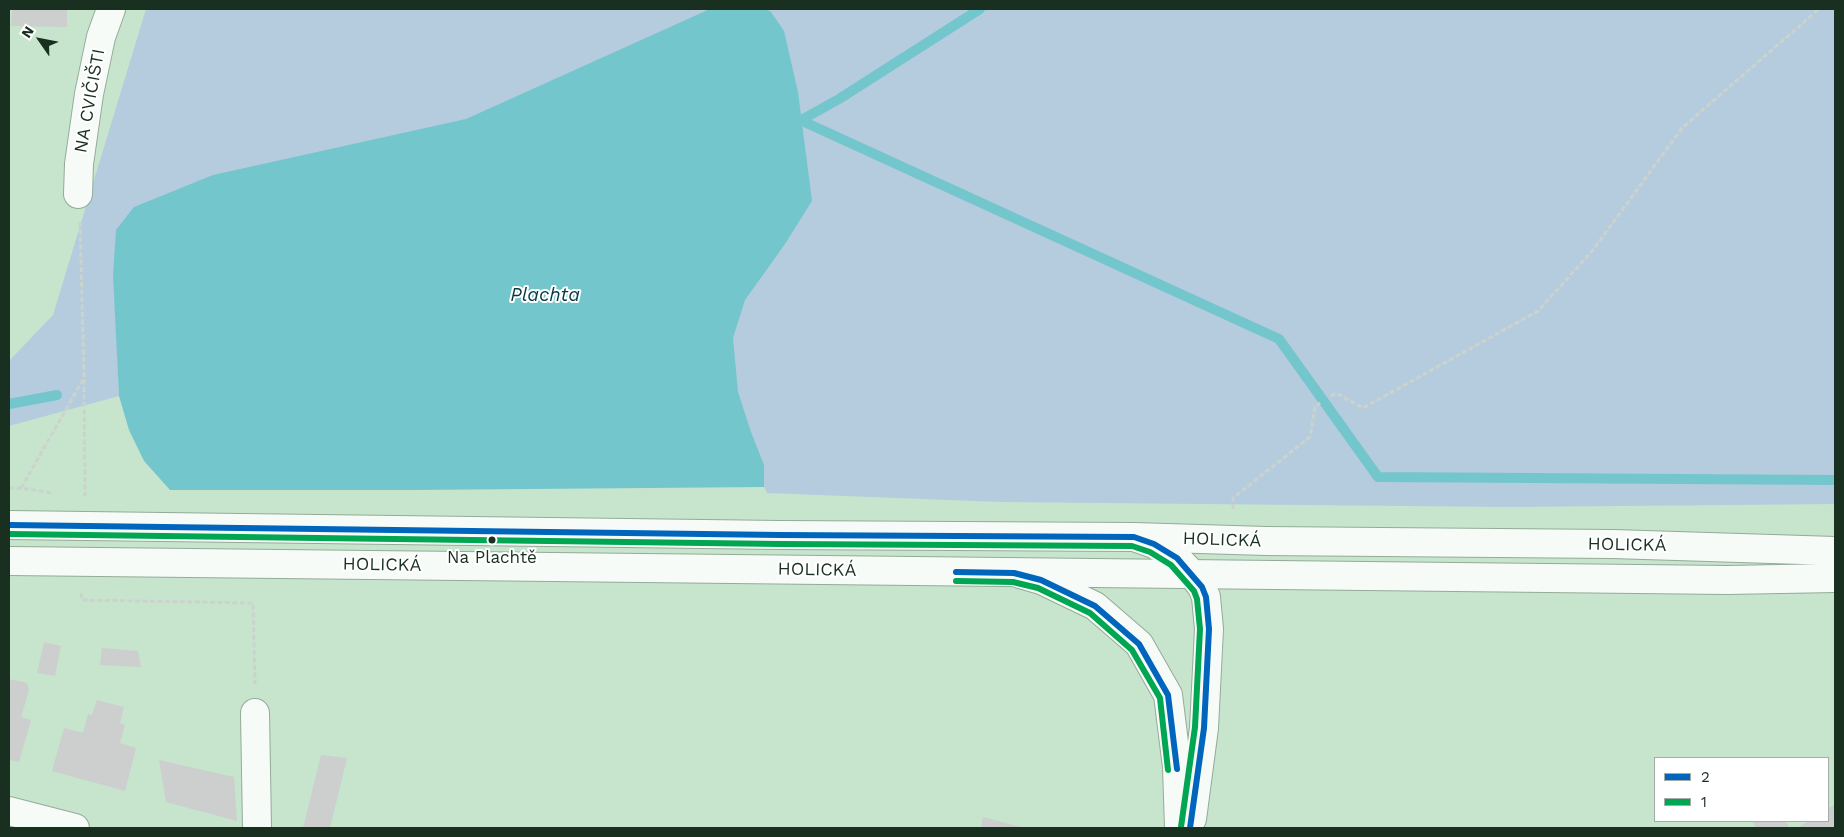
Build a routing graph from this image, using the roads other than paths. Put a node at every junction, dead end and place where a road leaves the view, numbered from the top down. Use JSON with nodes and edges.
{"nodes":[{"id":1,"x":111,"y":9,"type":"edge"},
{"id":2,"x":78,"y":194,"type":"road end"},
{"id":3,"x":9,"y":525,"type":"edge"},
{"id":4,"x":1134,"y":537,"type":"junction"},
{"id":5,"x":1835,"y":551,"type":"edge"},
{"id":6,"x":9,"y":561,"type":"edge"},
{"id":7,"x":1014,"y":573,"type":"junction"},
{"id":8,"x":1192,"y":574,"type":"junction"},
{"id":9,"x":1264,"y":575,"type":"junction"},
{"id":10,"x":1835,"y":578,"type":"edge"},
{"id":11,"x":1209,"y":629,"type":"junction"},
{"id":12,"x":256,"y":713,"type":"road end"},
{"id":13,"x":9,"y":811,"type":"edge"},
{"id":14,"x":75,"y":828,"type":"edge"},
{"id":15,"x":257,"y":828,"type":"edge"},
{"id":16,"x":1179,"y":828,"type":"edge"},
{"id":17,"x":1190,"y":828,"type":"edge"}],
"edges":[{"from":1,"to":2,"type":"main road","name":"NA CVIČIŠTI"},
{"from":3,"to":4,"type":"main road","name":"HOLICKÁ"},
{"from":4,"to":5,"type":"main road","name":"HOLICKÁ"},
{"from":4,"to":8,"type":"main road"},
{"from":6,"to":7,"type":"main road","name":"HOLICKÁ"},
{"from":7,"to":8,"type":"main road","name":"HOLICKÁ"},
{"from":7,"to":16,"type":"main road"},
{"from":8,"to":9,"type":"main road","name":"HOLICKÁ"},
{"from":8,"to":11,"type":"main road"},
{"from":9,"to":10,"type":"main road","name":"HOLICKÁ"},
{"from":9,"to":11,"type":"main road"},
{"from":11,"to":17,"type":"main road"},
{"from":12,"to":15,"type":"main road"},
{"from":13,"to":14,"type":"main road"}]}
